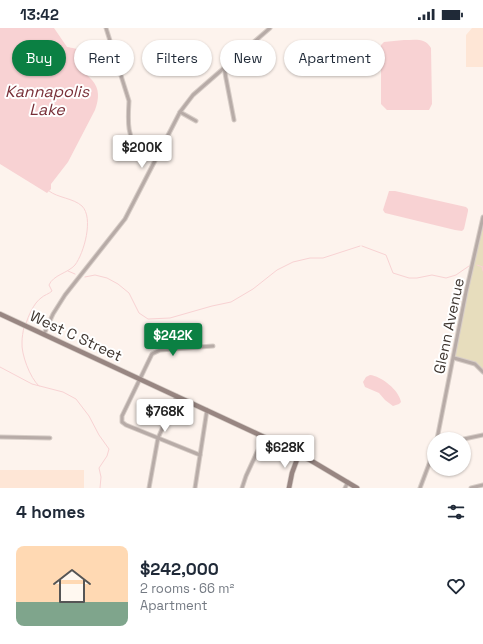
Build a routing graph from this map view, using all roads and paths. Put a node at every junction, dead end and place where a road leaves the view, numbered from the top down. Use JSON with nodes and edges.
{"nodes":[{"id":1,"x":106,"y":28,"type":"edge"},
{"id":2,"x":270,"y":28,"type":"edge"},
{"id":3,"x":256,"y":40,"type":"edge"},
{"id":4,"x":220,"y":71,"type":"edge"},
{"id":5,"x":226,"y":76,"type":"edge"},
{"id":6,"x":180,"y":112,"type":"junction"},
{"id":7,"x":234,"y":120,"type":"dead end"},
{"id":8,"x":196,"y":121,"type":"dead end"},
{"id":9,"x":155,"y":158,"type":"junction"},
{"id":10,"x":483,"y":217,"type":"edge"},
{"id":11,"x":0,"y":314,"type":"edge"},
{"id":12,"x":44,"y":334,"type":"junction"},
{"id":13,"x":212,"y":346,"type":"dead end"},
{"id":14,"x":454,"y":358,"type":"junction"},
{"id":15,"x":483,"y":372,"type":"edge"},
{"id":16,"x":140,"y":379,"type":"junction"},
{"id":17,"x":177,"y":396,"type":"junction"},
{"id":18,"x":207,"y":410,"type":"junction"},
{"id":19,"x":438,"y":432,"type":"edge"},
{"id":20,"x":483,"y":435,"type":"edge"},
{"id":21,"x":0,"y":437,"type":"edge"},
{"id":22,"x":264,"y":437,"type":"junction"},
{"id":23,"x":50,"y":438,"type":"dead end"},
{"id":24,"x":158,"y":438,"type":"junction"},
{"id":25,"x":471,"y":438,"type":"edge"},
{"id":26,"x":299,"y":454,"type":"junction"},
{"id":27,"x":200,"y":455,"type":"junction"},
{"id":28,"x":427,"y":470,"type":"edge"},
{"id":29,"x":348,"y":482,"type":"junction"},
{"id":30,"x":483,"y":485,"type":"edge"},
{"id":31,"x":149,"y":488,"type":"edge"},
{"id":32,"x":195,"y":488,"type":"edge"},
{"id":33,"x":242,"y":488,"type":"edge"},
{"id":34,"x":289,"y":488,"type":"edge"},
{"id":35,"x":345,"y":488,"type":"edge"},
{"id":36,"x":357,"y":488,"type":"edge"},
{"id":37,"x":420,"y":488,"type":"edge"},
{"id":38,"x":471,"y":488,"type":"edge"}],
"edges":[{"from":1,"to":9,"type":"street"},
{"from":2,"to":3,"type":"street"},
{"from":4,"to":6,"type":"street"},
{"from":5,"to":7,"type":"street"},
{"from":6,"to":8,"type":"street"},
{"from":6,"to":9,"type":"street"},
{"from":9,"to":12,"type":"street"},
{"from":10,"to":14,"type":"street","name":"Glenn Avenue"},
{"from":11,"to":12,"type":"main road","name":"West C Street"},
{"from":12,"to":16,"type":"main road","name":"West C Street"},
{"from":13,"to":16,"type":"street"},
{"from":14,"to":15,"type":"street"},
{"from":14,"to":19,"type":"street","name":"Glenn Avenue"},
{"from":16,"to":17,"type":"main road","name":"West C Street"},
{"from":16,"to":24,"type":"street"},
{"from":17,"to":18,"type":"main road","name":"West C Street"},
{"from":17,"to":24,"type":"street"},
{"from":18,"to":22,"type":"main road","name":"West C Street"},
{"from":18,"to":27,"type":"street"},
{"from":20,"to":25,"type":"street"},
{"from":21,"to":23,"type":"street"},
{"from":22,"to":26,"type":"main road","name":"West C Street"},
{"from":22,"to":33,"type":"street"},
{"from":24,"to":27,"type":"street"},
{"from":24,"to":31,"type":"street"},
{"from":26,"to":29,"type":"main road","name":"West C Street"},
{"from":26,"to":34,"type":"main road"},
{"from":27,"to":32,"type":"street"},
{"from":28,"to":37,"type":"street"},
{"from":29,"to":35,"type":"street"},
{"from":29,"to":36,"type":"main road","name":"West C Street"},
{"from":30,"to":38,"type":"street"}]}
